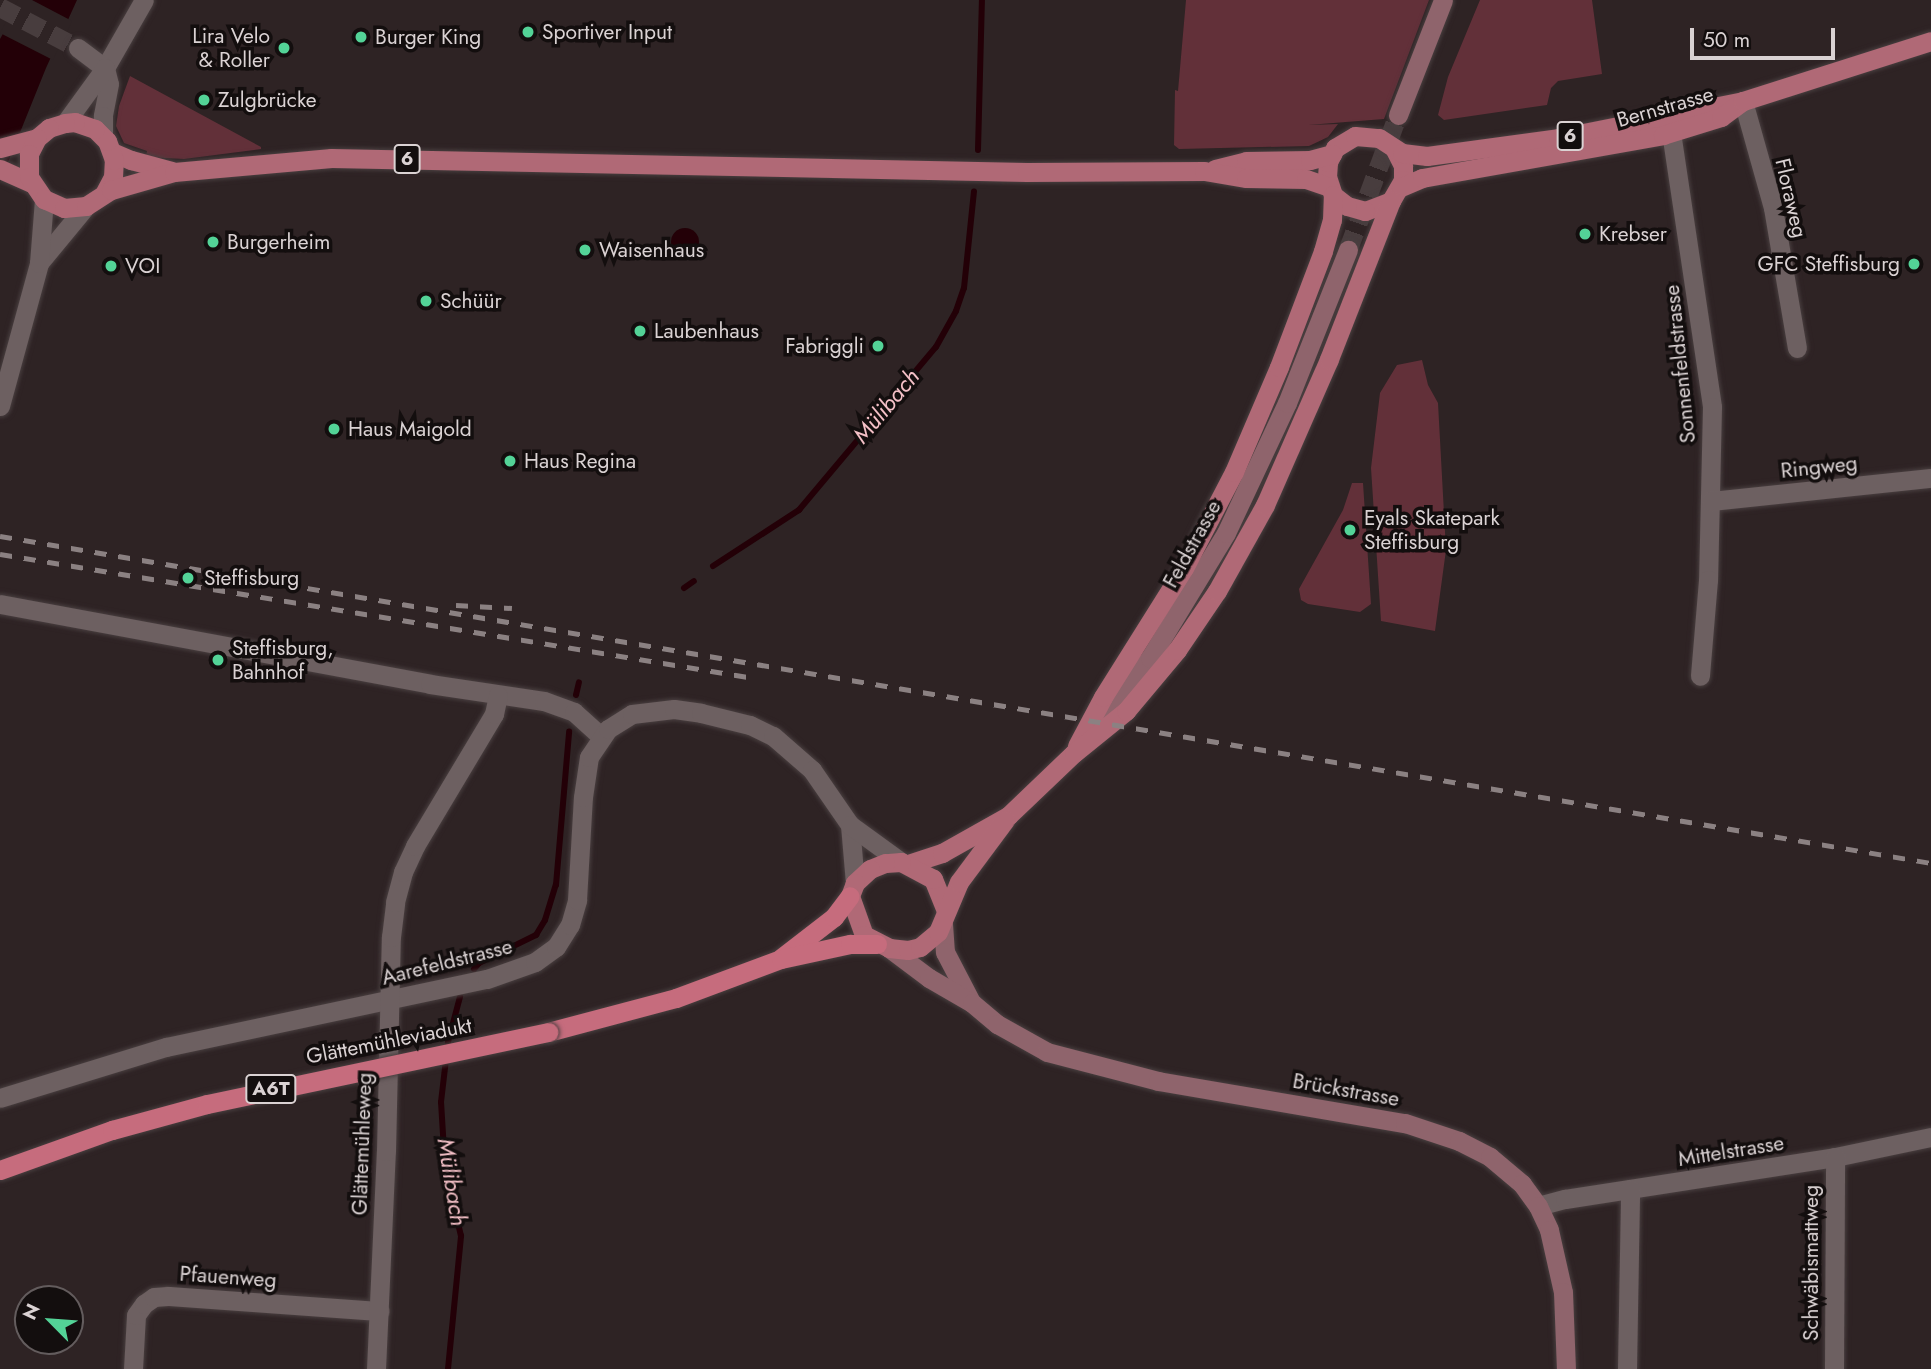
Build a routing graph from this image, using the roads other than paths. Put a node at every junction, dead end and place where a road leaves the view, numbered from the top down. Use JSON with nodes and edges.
{"nodes":[{"id":1,"x":144,"y":0,"type":"edge"},
{"id":2,"x":1443,"y":0,"type":"edge"},
{"id":3,"x":1931,"y":41,"type":"edge"},
{"id":4,"x":78,"y":48,"type":"tunnel mouth"},
{"id":5,"x":106,"y":68,"type":"junction"},
{"id":6,"x":1743,"y":101,"type":"junction"},
{"id":7,"x":1398,"y":116,"type":"tunnel mouth"},
{"id":8,"x":65,"y":122,"type":"junction"},
{"id":9,"x":1671,"y":132,"type":"junction"},
{"id":10,"x":33,"y":140,"type":"junction"},
{"id":11,"x":107,"y":144,"type":"junction"},
{"id":12,"x":0,"y":148,"type":"edge"},
{"id":13,"x":1395,"y":150,"type":"junction"},
{"id":14,"x":1332,"y":154,"type":"junction"},
{"id":15,"x":1204,"y":171,"type":"junction"},
{"id":16,"x":173,"y":172,"type":"junction"},
{"id":17,"x":16,"y":176,"type":"edge"},
{"id":18,"x":1331,"y":191,"type":"junction"},
{"id":19,"x":105,"y":192,"type":"junction"},
{"id":20,"x":1396,"y":194,"type":"junction"},
{"id":21,"x":44,"y":199,"type":"junction"},
{"id":22,"x":86,"y":206,"type":"junction"},
{"id":23,"x":1348,"y":250,"type":"tunnel mouth"},
{"id":24,"x":38,"y":264,"type":"junction"},
{"id":25,"x":1797,"y":348,"type":"dead end"},
{"id":26,"x":0,"y":406,"type":"edge"},
{"id":27,"x":1931,"y":478,"type":"edge"},
{"id":28,"x":1711,"y":501,"type":"junction"},
{"id":29,"x":0,"y":604,"type":"edge"},
{"id":30,"x":1700,"y":676,"type":"dead end"},
{"id":31,"x":498,"y":695,"type":"junction"},
{"id":32,"x":601,"y":736,"type":"junction"},
{"id":33,"x":1074,"y":753,"type":"junction"},
{"id":34,"x":1008,"y":816,"type":"junction"},
{"id":35,"x":850,"y":825,"type":"junction"},
{"id":36,"x":904,"y":863,"type":"junction"},
{"id":37,"x":853,"y":890,"type":"junction"},
{"id":38,"x":944,"y":918,"type":"junction"},
{"id":39,"x":883,"y":946,"type":"junction"},
{"id":40,"x":780,"y":959,"type":"junction"},
{"id":41,"x":389,"y":1000,"type":"junction"},
{"id":42,"x":972,"y":1003,"type":"junction"},
{"id":43,"x":0,"y":1098,"type":"edge"},
{"id":44,"x":1931,"y":1137,"type":"edge"},
{"id":45,"x":1835,"y":1157,"type":"junction"},
{"id":46,"x":0,"y":1170,"type":"edge"},
{"id":47,"x":1630,"y":1189,"type":"junction"},
{"id":48,"x":1538,"y":1206,"type":"junction"},
{"id":49,"x":379,"y":1311,"type":"junction"},
{"id":50,"x":132,"y":1369,"type":"edge"},
{"id":51,"x":376,"y":1369,"type":"edge"},
{"id":52,"x":1566,"y":1369,"type":"edge"},
{"id":53,"x":1628,"y":1369,"type":"edge"},
{"id":54,"x":1833,"y":1369,"type":"edge"}],
"edges":[{"from":1,"to":5,"type":"street"},
{"from":2,"to":7,"type":"main road"},
{"from":3,"to":6,"type":"main road","name":"Bernstrasse","number":"6"},
{"from":4,"to":5,"type":"street"},
{"from":5,"to":8,"type":"street"},
{"from":5,"to":11,"type":"street"},
{"from":6,"to":9,"type":"main road","name":"Bernstrasse","number":"6"},
{"from":6,"to":13,"type":"main road","number":"6"},
{"from":6,"to":25,"type":"street","name":"Floraweg"},
{"from":8,"to":10,"type":"main road"},
{"from":8,"to":11,"type":"main road"},
{"from":9,"to":20,"type":"main road","name":"Bernstrasse","number":"6"},
{"from":9,"to":28,"type":"street","name":"Sonnenfeldstrasse"},
{"from":10,"to":12,"type":"main road"},
{"from":10,"to":17,"type":"main road"},
{"from":11,"to":16,"type":"main road","number":"6"},
{"from":11,"to":19,"type":"main road"},
{"from":13,"to":14,"type":"main road"},
{"from":13,"to":20,"type":"main road"},
{"from":14,"to":15,"type":"main road","number":"6"},
{"from":14,"to":18,"type":"main road"},
{"from":15,"to":16,"type":"main road","number":"6"},
{"from":15,"to":18,"type":"main road","number":"6"},
{"from":16,"to":19,"type":"main road","number":"6"},
{"from":17,"to":21,"type":"main road"},
{"from":18,"to":20,"type":"main road"},
{"from":18,"to":33,"type":"main road"},
{"from":19,"to":22,"type":"main road"},
{"from":20,"to":33,"type":"main road"},
{"from":21,"to":22,"type":"main road"},
{"from":21,"to":24,"type":"street"},
{"from":22,"to":24,"type":"street"},
{"from":23,"to":33,"type":"main road","name":"Feldstrasse"},
{"from":24,"to":26,"type":"street"},
{"from":27,"to":28,"type":"street","name":"Ringweg"},
{"from":28,"to":30,"type":"street","name":"Sonnenfeldstrasse"},
{"from":29,"to":31,"type":"street"},
{"from":31,"to":32,"type":"street"},
{"from":31,"to":41,"type":"street","name":"Glättemühleweg"},
{"from":32,"to":35,"type":"street"},
{"from":32,"to":41,"type":"street","name":"Aarefeldstrasse"},
{"from":33,"to":34,"type":"main road","name":"Feldstrasse"},
{"from":34,"to":36,"type":"main road","name":"Feldstrasse"},
{"from":34,"to":38,"type":"main road","name":"Feldstrasse"},
{"from":35,"to":36,"type":"street"},
{"from":35,"to":37,"type":"street"},
{"from":36,"to":37,"type":"main road"},
{"from":36,"to":38,"type":"main road"},
{"from":37,"to":39,"type":"main road"},
{"from":37,"to":40,"type":"highway","number":"A6T"},
{"from":38,"to":39,"type":"main road"},
{"from":38,"to":42,"type":"main road","name":"Brückstrasse"},
{"from":39,"to":40,"type":"highway","number":"A6T"},
{"from":39,"to":42,"type":"main road","name":"Brückstrasse"},
{"from":40,"to":46,"type":"highway","name":"Glättemühleviadukt","number":"A6T","bridge":true},
{"from":41,"to":43,"type":"street","name":"Aarefeldstrasse"},
{"from":41,"to":49,"type":"street","name":"Glättemühleweg"},
{"from":42,"to":48,"type":"main road","name":"Brückstrasse"},
{"from":44,"to":45,"type":"street","name":"Mittelstrasse"},
{"from":45,"to":47,"type":"street","name":"Mittelstrasse"},
{"from":45,"to":54,"type":"street","name":"Schwäbismattweg"},
{"from":47,"to":48,"type":"street","name":"Mittelstrasse"},
{"from":47,"to":53,"type":"street"},
{"from":48,"to":52,"type":"main road","name":"Brückstrasse"},
{"from":49,"to":50,"type":"street","name":"Pfauenweg"},
{"from":49,"to":51,"type":"street","name":"Glättemühleweg"}]}
